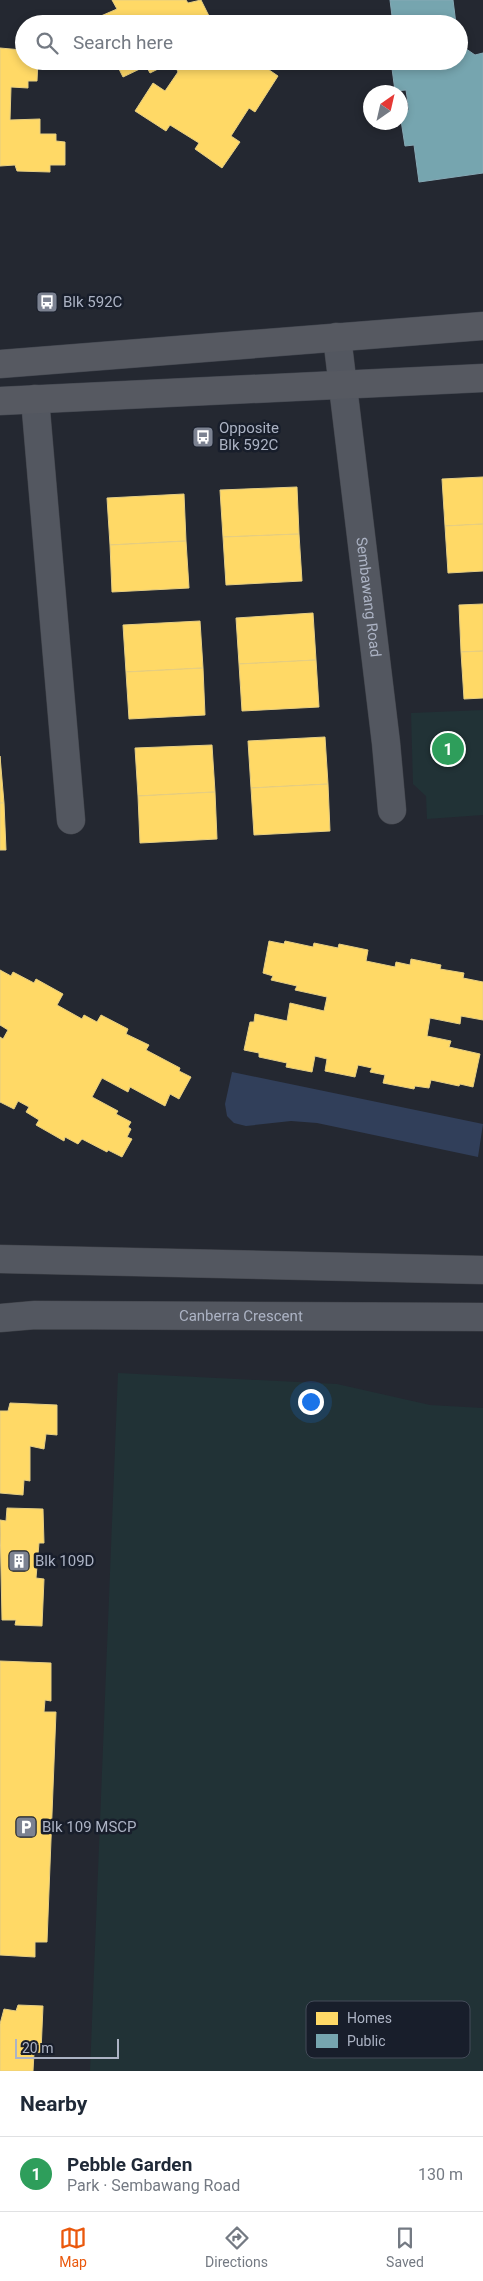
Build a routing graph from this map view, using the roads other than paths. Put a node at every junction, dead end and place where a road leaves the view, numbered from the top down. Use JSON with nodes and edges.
{"nodes":[{"id":1,"x":483,"y":326,"type":"edge"},
{"id":2,"x":337,"y":337,"type":"junction"},
{"id":3,"x":0,"y":364,"type":"edge"},
{"id":4,"x":483,"y":378,"type":"edge"},
{"id":5,"x":341,"y":384,"type":"junction"},
{"id":6,"x":35,"y":399,"type":"junction"},
{"id":7,"x":0,"y":402,"type":"edge"},
{"id":8,"x":392,"y":810,"type":"dead end"},
{"id":9,"x":71,"y":820,"type":"dead end"},
{"id":10,"x":0,"y":1258,"type":"edge"},
{"id":11,"x":483,"y":1270,"type":"edge"},
{"id":12,"x":483,"y":1317,"type":"edge"},
{"id":13,"x":0,"y":1318,"type":"edge"}],
"edges":[{"from":1,"to":2,"type":"main road"},
{"from":2,"to":3,"type":"main road"},
{"from":2,"to":5,"type":"street","name":"Sembawang Road"},
{"from":4,"to":5,"type":"main road"},
{"from":5,"to":6,"type":"main road"},
{"from":5,"to":8,"type":"street","name":"Sembawang Road"},
{"from":6,"to":7,"type":"main road"},
{"from":6,"to":9,"type":"street"},
{"from":10,"to":11,"type":"street"},
{"from":12,"to":13,"type":"street","name":"Canberra Crescent"}]}
